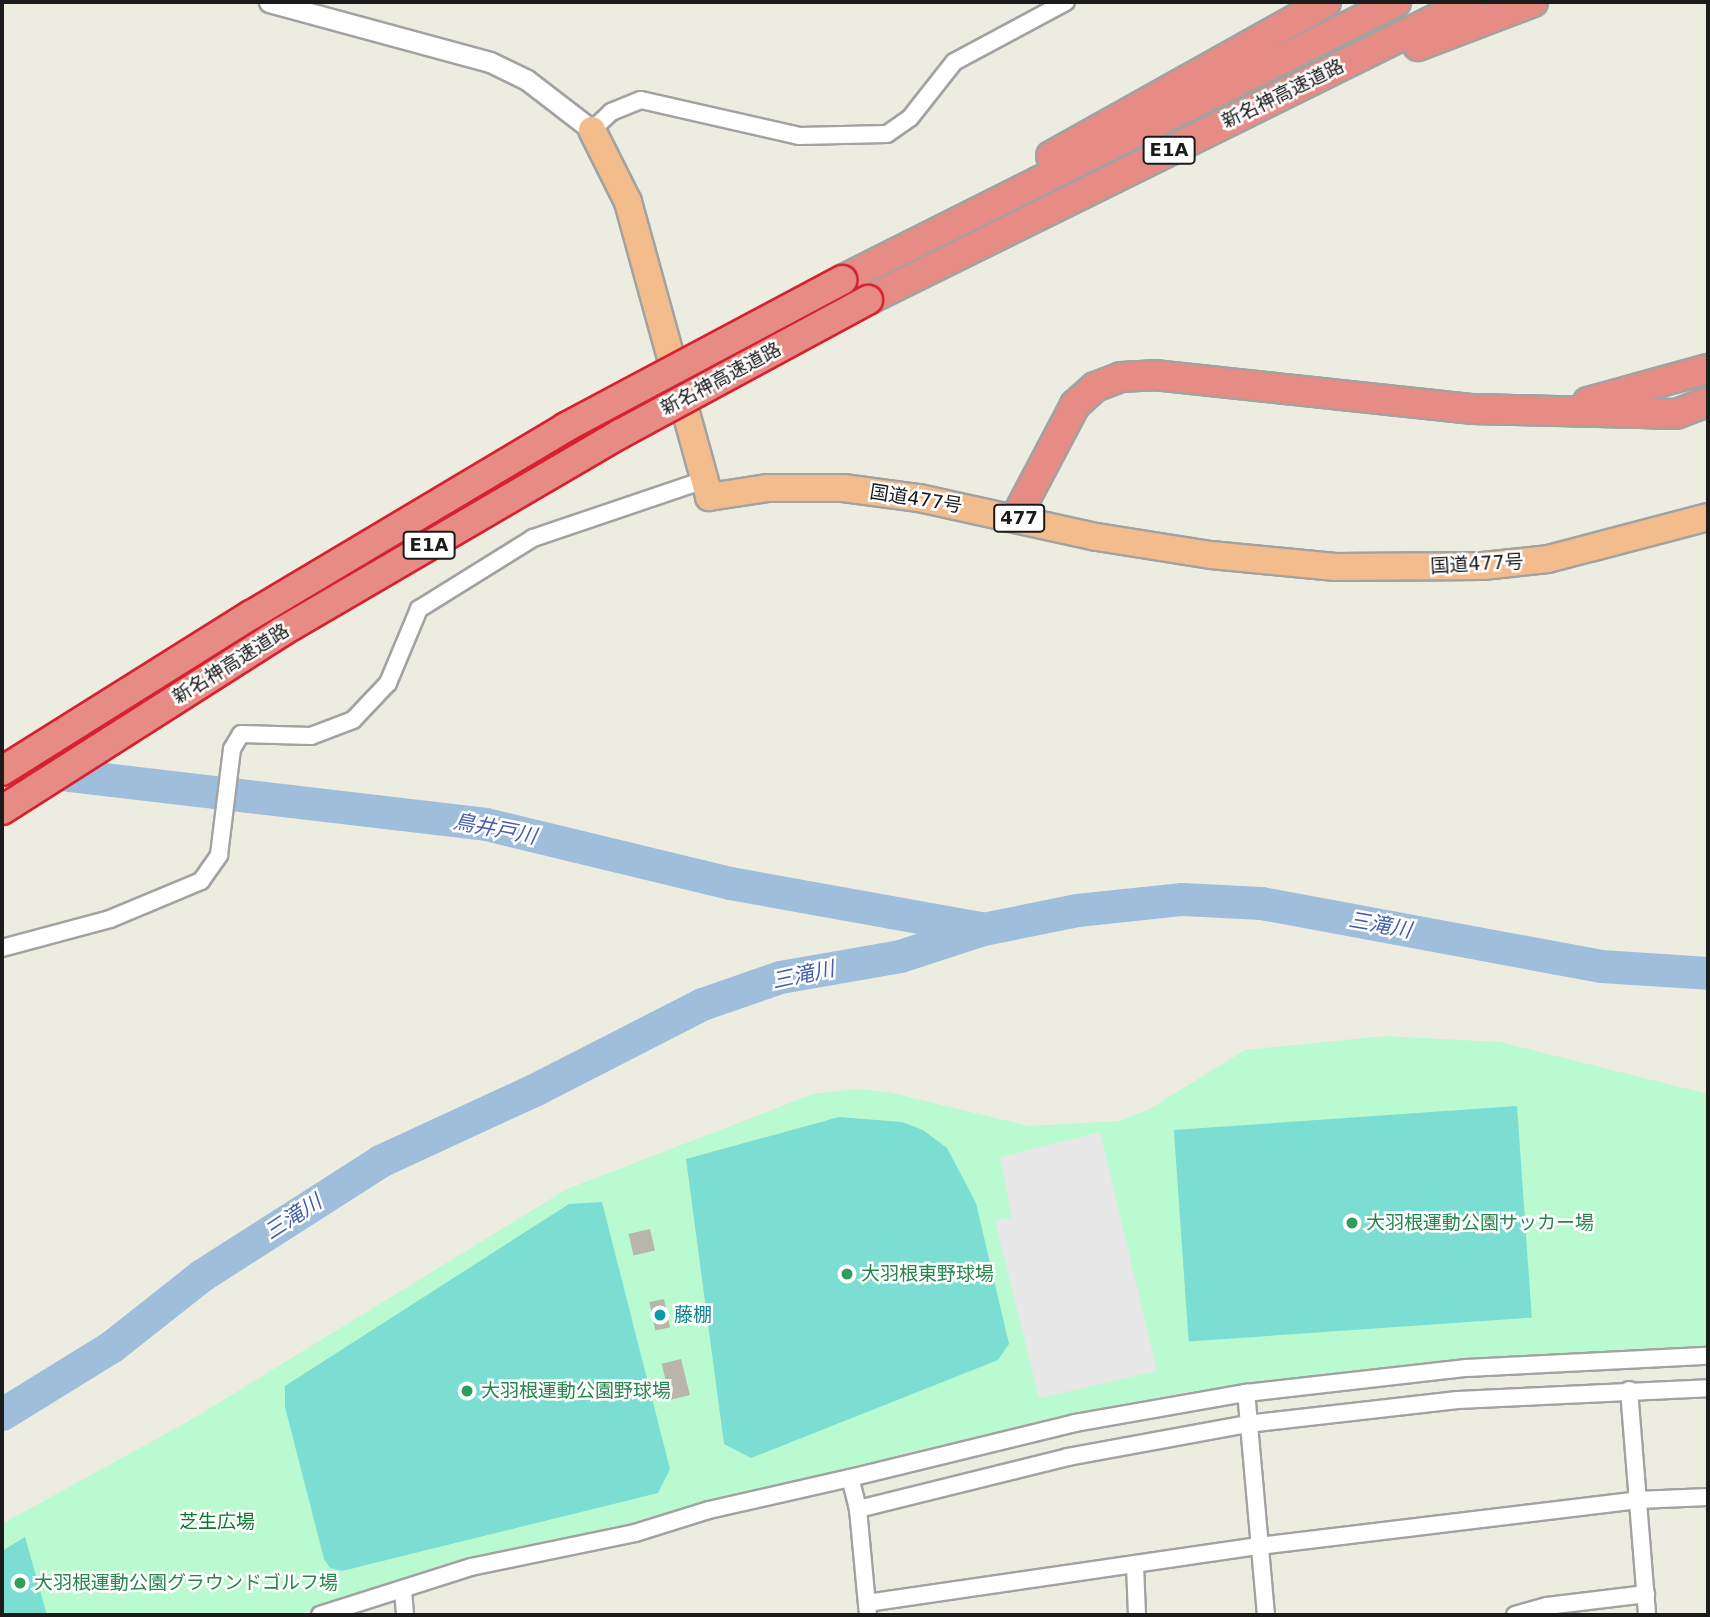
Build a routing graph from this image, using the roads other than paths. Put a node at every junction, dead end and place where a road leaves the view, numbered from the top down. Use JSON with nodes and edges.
{"nodes":[{"id":1,"x":269,"y":2,"type":"edge"},
{"id":2,"x":1066,"y":2,"type":"edge"},
{"id":3,"x":1326,"y":2,"type":"edge"},
{"id":4,"x":1396,"y":2,"type":"edge"},
{"id":5,"x":1470,"y":2,"type":"edge"},
{"id":6,"x":1533,"y":2,"type":"edge"},
{"id":7,"x":1255,"y":107,"type":"junction"},
{"id":8,"x":592,"y":130,"type":"junction"},
{"id":9,"x":881,"y":260,"type":"junction"},
{"id":10,"x":1708,"y":369,"type":"edge"},
{"id":11,"x":1708,"y":402,"type":"edge"},
{"id":12,"x":1554,"y":410,"type":"junction"},
{"id":13,"x":704,"y":480,"type":"junction"},
{"id":14,"x":1016,"y":517,"type":"junction"},
{"id":15,"x":1708,"y":517,"type":"edge"},
{"id":16,"x":2,"y":771,"type":"edge"},
{"id":17,"x":2,"y":810,"type":"edge"},
{"id":18,"x":2,"y":948,"type":"edge"},
{"id":19,"x":1708,"y":1356,"type":"edge"},
{"id":20,"x":1708,"y":1388,"type":"edge"},
{"id":21,"x":1629,"y":1391,"type":"junction"},
{"id":22,"x":1245,"y":1393,"type":"junction"},
{"id":23,"x":1247,"y":1424,"type":"junction"},
{"id":24,"x":850,"y":1478,"type":"junction"},
{"id":25,"x":1708,"y":1497,"type":"edge"},
{"id":26,"x":1638,"y":1500,"type":"junction"},
{"id":27,"x":858,"y":1509,"type":"junction"},
{"id":28,"x":1259,"y":1546,"type":"junction"},
{"id":29,"x":1135,"y":1565,"type":"junction"},
{"id":30,"x":403,"y":1591,"type":"junction"},
{"id":31,"x":1646,"y":1594,"type":"junction"},
{"id":32,"x":867,"y":1609,"type":"edge"},
{"id":33,"x":1548,"y":1611,"type":"edge"},
{"id":34,"x":320,"y":1615,"type":"edge"},
{"id":35,"x":405,"y":1615,"type":"edge"},
{"id":36,"x":1138,"y":1615,"type":"edge"},
{"id":37,"x":1266,"y":1615,"type":"edge"},
{"id":38,"x":1515,"y":1615,"type":"edge"},
{"id":39,"x":1647,"y":1615,"type":"edge"}],
"edges":[{"from":1,"to":8,"type":"street"},
{"from":2,"to":8,"type":"street"},
{"from":3,"to":9,"type":"highway"},
{"from":4,"to":9,"type":"highway","name":"新名神高速道路","number":"E1A"},
{"from":5,"to":7,"type":"highway","name":"新名神高速道路","number":"E1A"},
{"from":6,"to":7,"type":"highway"},
{"from":7,"to":17,"type":"highway","name":"新名神高速道路","number":"E1A","bridge":true},
{"from":8,"to":13,"type":"highway"},
{"from":9,"to":16,"type":"highway","name":"新名神高速道路","number":"E1A","bridge":true},
{"from":10,"to":12,"type":"highway"},
{"from":11,"to":12,"type":"highway"},
{"from":12,"to":14,"type":"highway"},
{"from":13,"to":14,"type":"highway","name":"国道477号","number":"477"},
{"from":13,"to":18,"type":"street"},
{"from":14,"to":15,"type":"highway","name":"国道477号","number":"477"},
{"from":19,"to":22,"type":"street"},
{"from":20,"to":21,"type":"street"},
{"from":21,"to":23,"type":"street"},
{"from":21,"to":26,"type":"street"},
{"from":22,"to":23,"type":"street"},
{"from":22,"to":24,"type":"street"},
{"from":23,"to":27,"type":"street"},
{"from":23,"to":28,"type":"street"},
{"from":24,"to":27,"type":"street"},
{"from":24,"to":30,"type":"street"},
{"from":25,"to":26,"type":"street"},
{"from":26,"to":28,"type":"street"},
{"from":26,"to":31,"type":"street"},
{"from":27,"to":32,"type":"street"},
{"from":28,"to":29,"type":"street"},
{"from":28,"to":37,"type":"street"},
{"from":29,"to":32,"type":"street"},
{"from":29,"to":36,"type":"street"},
{"from":30,"to":34,"type":"street"},
{"from":30,"to":35,"type":"street"},
{"from":31,"to":33,"type":"street"},
{"from":31,"to":39,"type":"street"},
{"from":33,"to":38,"type":"street"}]}
